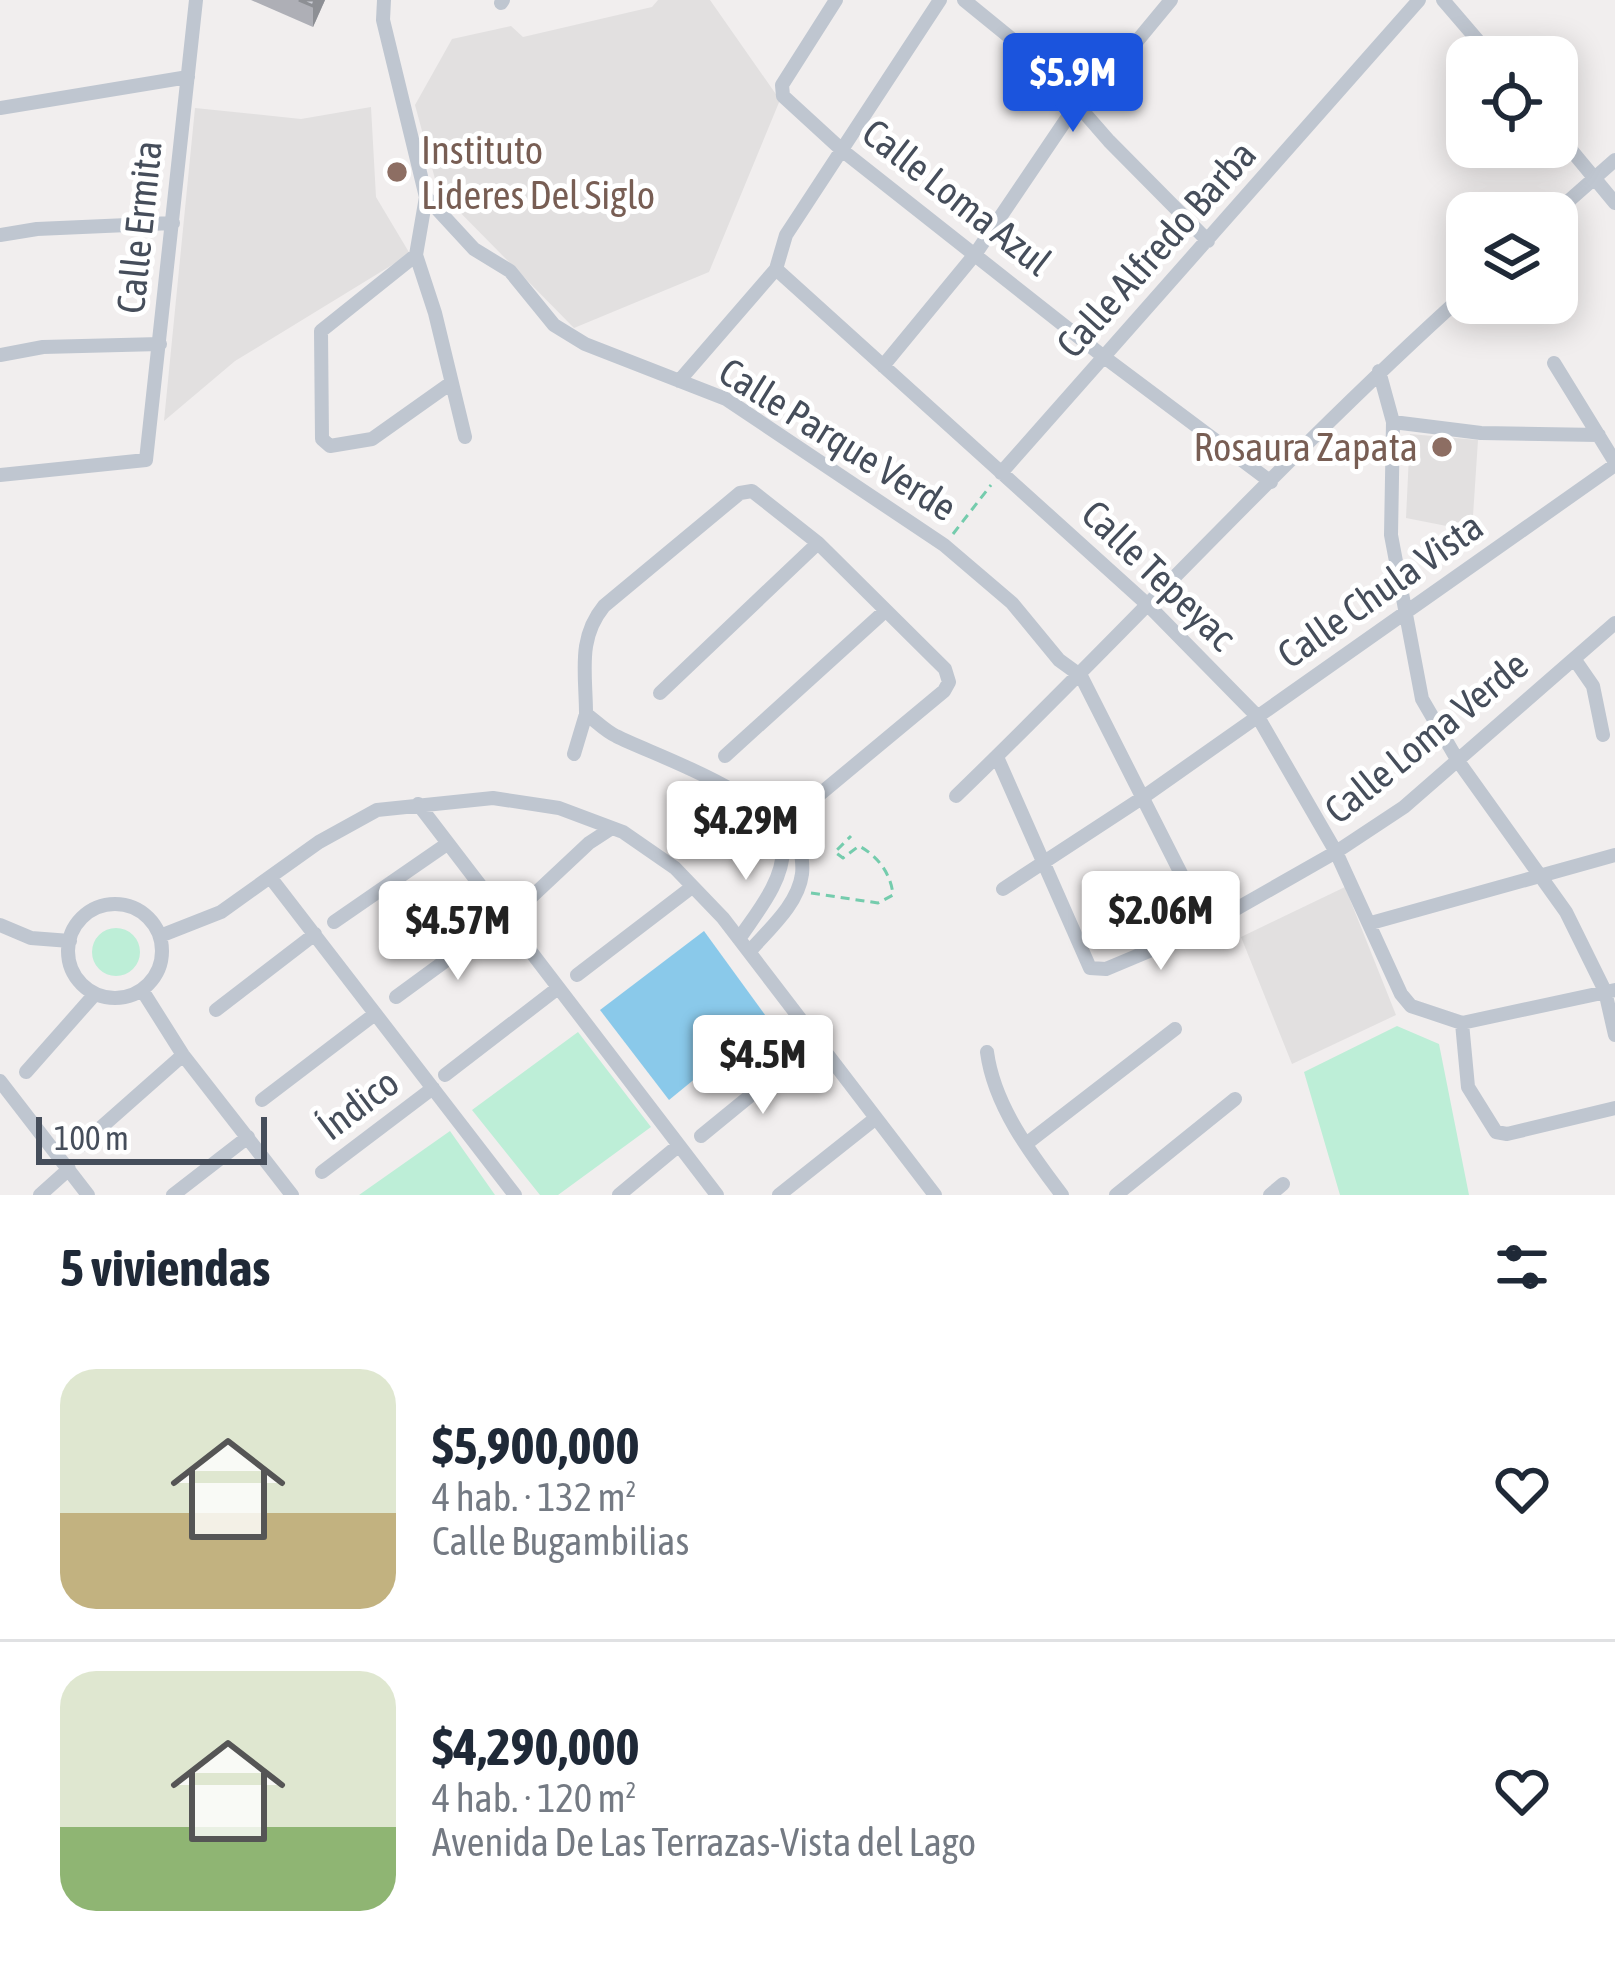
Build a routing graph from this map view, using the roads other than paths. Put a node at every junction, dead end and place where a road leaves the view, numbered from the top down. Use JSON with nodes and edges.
{"nodes":[{"id":1,"x":196,"y":0,"type":"edge"},
{"id":2,"x":383,"y":0,"type":"edge"},
{"id":3,"x":836,"y":0,"type":"edge"},
{"id":4,"x":940,"y":0,"type":"edge"},
{"id":5,"x":964,"y":0,"type":"edge"},
{"id":6,"x":1171,"y":0,"type":"edge"},
{"id":7,"x":1419,"y":0,"type":"edge"},
{"id":8,"x":1443,"y":0,"type":"edge"},
{"id":9,"x":1474,"y":36,"type":"edge"},
{"id":10,"x":1114,"y":69,"type":"dead end"},
{"id":11,"x":188,"y":77,"type":"junction"},
{"id":12,"x":1078,"y":102,"type":"junction"},
{"id":13,"x":0,"y":108,"type":"edge"},
{"id":14,"x":843,"y":151,"type":"junction"},
{"id":15,"x":1578,"y":157,"type":"edge"},
{"id":16,"x":1615,"y":160,"type":"edge"},
{"id":17,"x":1595,"y":177,"type":"junction"},
{"id":18,"x":1578,"y":192,"type":"edge"},
{"id":19,"x":426,"y":197,"type":"junction"},
{"id":20,"x":1615,"y":203,"type":"edge"},
{"id":21,"x":173,"y":223,"type":"junction"},
{"id":22,"x":0,"y":235,"type":"edge"},
{"id":23,"x":1208,"y":242,"type":"junction"},
{"id":24,"x":976,"y":253,"type":"junction"},
{"id":25,"x":416,"y":255,"type":"junction"},
{"id":26,"x":776,"y":269,"type":"junction"},
{"id":27,"x":1446,"y":311,"type":"edge"},
{"id":28,"x":160,"y":344,"type":"junction"},
{"id":29,"x":0,"y":355,"type":"edge"},
{"id":30,"x":1104,"y":357,"type":"junction"},
{"id":31,"x":1554,"y":363,"type":"dead end"},
{"id":32,"x":883,"y":365,"type":"junction"},
{"id":33,"x":1379,"y":370,"type":"junction"},
{"id":34,"x":679,"y":381,"type":"junction"},
{"id":35,"x":451,"y":383,"type":"junction"},
{"id":36,"x":1393,"y":422,"type":"junction"},
{"id":37,"x":1599,"y":434,"type":"junction"},
{"id":38,"x":465,"y":437,"type":"dead end"},
{"id":39,"x":1615,"y":464,"type":"edge"},
{"id":40,"x":1001,"y":472,"type":"junction"},
{"id":41,"x":0,"y":475,"type":"edge"},
{"id":42,"x":1271,"y":482,"type":"junction"},
{"id":43,"x":818,"y":543,"type":"junction"},
{"id":44,"x":1149,"y":606,"type":"junction"},
{"id":45,"x":885,"y":610,"type":"junction"},
{"id":46,"x":1405,"y":613,"type":"junction"},
{"id":47,"x":1615,"y":623,"type":"edge"},
{"id":48,"x":1575,"y":660,"type":"junction"},
{"id":49,"x":1081,"y":676,"type":"junction"},
{"id":50,"x":660,"y":693,"type":"dead end"},
{"id":51,"x":586,"y":714,"type":"junction"},
{"id":52,"x":1258,"y":717,"type":"junction"},
{"id":53,"x":1603,"y":735,"type":"dead end"},
{"id":54,"x":574,"y":754,"type":"dead end"},
{"id":55,"x":725,"y":756,"type":"dead end"},
{"id":56,"x":997,"y":757,"type":"junction"},
{"id":57,"x":1458,"y":761,"type":"junction"},
{"id":58,"x":956,"y":796,"type":"dead end"},
{"id":59,"x":1142,"y":798,"type":"junction"},
{"id":60,"x":418,"y":804,"type":"junction"},
{"id":61,"x":612,"y":828,"type":"junction"},
{"id":62,"x":447,"y":844,"type":"junction"},
{"id":63,"x":1336,"y":851,"type":"junction"},
{"id":64,"x":1615,"y":855,"type":"edge"},
{"id":65,"x":1042,"y":863,"type":"junction"},
{"id":66,"x":1539,"y":875,"type":"junction"},
{"id":67,"x":270,"y":877,"type":"junction"},
{"id":68,"x":692,"y":887,"type":"junction"},
{"id":69,"x":1004,"y":889,"type":"dead end"},
{"id":70,"x":525,"y":903,"type":"dead end"},
{"id":71,"x":504,"y":918,"type":"junction"},
{"id":72,"x":334,"y":922,"type":"dead end"},
{"id":73,"x":1371,"y":923,"type":"junction"},
{"id":74,"x":0,"y":925,"type":"edge"},
{"id":75,"x":1207,"y":925,"type":"junction"},
{"id":76,"x":315,"y":934,"type":"junction"},
{"id":77,"x":160,"y":936,"type":"junction"},
{"id":78,"x":70,"y":941,"type":"junction"},
{"id":79,"x":744,"y":946,"type":"junction"},
{"id":80,"x":577,"y":975,"type":"dead end"},
{"id":81,"x":558,"y":988,"type":"junction"},
{"id":82,"x":142,"y":990,"type":"junction"},
{"id":83,"x":1610,"y":991,"type":"edge"},
{"id":84,"x":95,"y":994,"type":"junction"},
{"id":85,"x":395,"y":998,"type":"dead end"},
{"id":86,"x":216,"y":1010,"type":"dead end"},
{"id":87,"x":375,"y":1014,"type":"junction"},
{"id":88,"x":1462,"y":1024,"type":"junction"},
{"id":89,"x":1175,"y":1029,"type":"dead end"},
{"id":90,"x":1615,"y":1035,"type":"edge"},
{"id":91,"x":816,"y":1042,"type":"junction"},
{"id":92,"x":987,"y":1052,"type":"dead end"},
{"id":93,"x":183,"y":1055,"type":"junction"},
{"id":94,"x":26,"y":1072,"type":"dead end"},
{"id":95,"x":445,"y":1075,"type":"dead end"},
{"id":96,"x":0,"y":1082,"type":"edge"},
{"id":97,"x":433,"y":1088,"type":"junction"},
{"id":98,"x":1235,"y":1099,"type":"dead end"},
{"id":99,"x":14,"y":1100,"type":"junction"},
{"id":100,"x":262,"y":1100,"type":"dead end"},
{"id":101,"x":1615,"y":1108,"type":"edge"},
{"id":102,"x":0,"y":1112,"type":"edge"},
{"id":103,"x":876,"y":1118,"type":"junction"},
{"id":104,"x":701,"y":1136,"type":"dead end"},
{"id":105,"x":248,"y":1138,"type":"junction"},
{"id":106,"x":1026,"y":1144,"type":"junction"},
{"id":107,"x":80,"y":1146,"type":"dead end"},
{"id":108,"x":678,"y":1146,"type":"junction"},
{"id":109,"x":69,"y":1169,"type":"junction"},
{"id":110,"x":322,"y":1172,"type":"dead end"},
{"id":111,"x":929,"y":1193,"type":"edge"},
{"id":112,"x":40,"y":1195,"type":"edge"},
{"id":113,"x":88,"y":1195,"type":"edge"},
{"id":114,"x":172,"y":1195,"type":"edge"},
{"id":115,"x":292,"y":1195,"type":"edge"},
{"id":116,"x":515,"y":1195,"type":"edge"},
{"id":117,"x":619,"y":1195,"type":"edge"},
{"id":118,"x":718,"y":1195,"type":"edge"},
{"id":119,"x":779,"y":1195,"type":"edge"},
{"id":120,"x":1062,"y":1195,"type":"edge"},
{"id":121,"x":1116,"y":1195,"type":"edge"}],
"edges":[{"from":1,"to":11,"type":"street","name":"Calle Ermita"},
{"from":2,"to":19,"type":"street","name":"Calle Parque Verde"},
{"from":3,"to":14,"type":"street","name":"Calle Loma Azul"},
{"from":4,"to":14,"type":"street"},
{"from":5,"to":12,"type":"street"},
{"from":6,"to":10,"type":"street"},
{"from":7,"to":23,"type":"street","name":"Calle Alfredo Barba"},
{"from":8,"to":9,"type":"street"},
{"from":11,"to":13,"type":"street"},
{"from":11,"to":21,"type":"street","name":"Calle Ermita"},
{"from":12,"to":23,"type":"street"},
{"from":12,"to":24,"type":"street"},
{"from":14,"to":24,"type":"street","name":"Calle Loma Azul"},
{"from":14,"to":26,"type":"street"},
{"from":15,"to":17,"type":"street"},
{"from":16,"to":17,"type":"street"},
{"from":17,"to":18,"type":"street"},
{"from":17,"to":20,"type":"street"},
{"from":19,"to":25,"type":"street"},
{"from":19,"to":34,"type":"street","name":"Calle Parque Verde"},
{"from":21,"to":22,"type":"street"},
{"from":21,"to":28,"type":"street","name":"Calle Ermita"},
{"from":23,"to":30,"type":"street","name":"Calle Alfredo Barba"},
{"from":24,"to":30,"type":"street","name":"Calle Loma Azul"},
{"from":24,"to":32,"type":"street"},
{"from":25,"to":35,"type":"street"},
{"from":25,"to":35,"type":"street"},
{"from":26,"to":32,"type":"street","name":"Calle Tepeyac"},
{"from":26,"to":34,"type":"street"},
{"from":27,"to":33,"type":"street"},
{"from":28,"to":29,"type":"street"},
{"from":28,"to":41,"type":"street","name":"Calle Ermita"},
{"from":30,"to":40,"type":"street","name":"Calle Alfredo Barba"},
{"from":30,"to":42,"type":"street","name":"Calle Loma Azul"},
{"from":31,"to":37,"type":"street"},
{"from":32,"to":40,"type":"street","name":"Calle Tepeyac"},
{"from":33,"to":36,"type":"street"},
{"from":33,"to":42,"type":"street"},
{"from":34,"to":49,"type":"street","name":"Calle Parque Verde"},
{"from":35,"to":38,"type":"street"},
{"from":36,"to":37,"type":"street"},
{"from":36,"to":46,"type":"street"},
{"from":37,"to":39,"type":"street"},
{"from":39,"to":46,"type":"street","name":"Calle Chula Vista"},
{"from":40,"to":44,"type":"street","name":"Calle Tepeyac"},
{"from":42,"to":44,"type":"street"},
{"from":43,"to":45,"type":"street"},
{"from":43,"to":50,"type":"street"},
{"from":43,"to":51,"type":"street"},
{"from":44,"to":49,"type":"street"},
{"from":44,"to":52,"type":"street","name":"Calle Tepeyac"},
{"from":45,"to":55,"type":"street"},
{"from":45,"to":79,"type":"street"},
{"from":46,"to":52,"type":"street","name":"Calle Chula Vista"},
{"from":46,"to":57,"type":"street"},
{"from":47,"to":48,"type":"street","name":"Calle Loma Verde"},
{"from":48,"to":53,"type":"street"},
{"from":48,"to":57,"type":"street","name":"Calle Loma Verde"},
{"from":49,"to":56,"type":"street"},
{"from":49,"to":59,"type":"street","name":"Calle Parque Verde"},
{"from":51,"to":54,"type":"street"},
{"from":51,"to":79,"type":"street"},
{"from":52,"to":59,"type":"street","name":"Calle Chula Vista"},
{"from":52,"to":63,"type":"street","name":"Calle Tepeyac"},
{"from":56,"to":58,"type":"street"},
{"from":56,"to":65,"type":"street"},
{"from":57,"to":63,"type":"street","name":"Calle Loma Verde"},
{"from":57,"to":66,"type":"street"},
{"from":59,"to":65,"type":"street","name":"Calle Chula Vista"},
{"from":59,"to":75,"type":"street","name":"Calle Parque Verde"},
{"from":60,"to":61,"type":"street"},
{"from":60,"to":62,"type":"street"},
{"from":60,"to":67,"type":"street"},
{"from":61,"to":68,"type":"street"},
{"from":61,"to":70,"type":"street"},
{"from":62,"to":71,"type":"street"},
{"from":62,"to":72,"type":"street"},
{"from":63,"to":73,"type":"street","name":"Calle Tepeyac"},
{"from":63,"to":75,"type":"street","name":"Calle Loma Verde"},
{"from":64,"to":66,"type":"street"},
{"from":65,"to":69,"type":"street","name":"Calle Chula Vista"},
{"from":65,"to":75,"type":"street","name":"Calle Loma Verde"},
{"from":66,"to":73,"type":"street"},
{"from":66,"to":83,"type":"street"},
{"from":67,"to":76,"type":"street"},
{"from":67,"to":77,"type":"street"},
{"from":68,"to":79,"type":"street"},
{"from":68,"to":80,"type":"street"},
{"from":71,"to":81,"type":"street"},
{"from":71,"to":85,"type":"street"},
{"from":73,"to":88,"type":"street","name":"Calle Tepeyac"},
{"from":74,"to":78,"type":"street"},
{"from":76,"to":86,"type":"street"},
{"from":76,"to":87,"type":"street"},
{"from":77,"to":78,"type":"street"},
{"from":77,"to":82,"type":"street"},
{"from":78,"to":84,"type":"street"},
{"from":79,"to":91,"type":"street"},
{"from":81,"to":95,"type":"street"},
{"from":81,"to":108,"type":"street"},
{"from":82,"to":84,"type":"street"},
{"from":82,"to":93,"type":"street"},
{"from":83,"to":88,"type":"street"},
{"from":83,"to":90,"type":"street"},
{"from":84,"to":94,"type":"street"},
{"from":87,"to":97,"type":"street"},
{"from":87,"to":100,"type":"street"},
{"from":88,"to":101,"type":"street"},
{"from":89,"to":106,"type":"street"},
{"from":91,"to":103,"type":"street"},
{"from":91,"to":104,"type":"street"},
{"from":92,"to":106,"type":"street"},
{"from":93,"to":105,"type":"street"},
{"from":93,"to":107,"type":"street"},
{"from":96,"to":99,"type":"street"},
{"from":97,"to":110,"type":"street","name":"Índico"},
{"from":97,"to":116,"type":"street"},
{"from":98,"to":121,"type":"street"},
{"from":99,"to":102,"type":"street"},
{"from":99,"to":109,"type":"street"},
{"from":103,"to":111,"type":"street"},
{"from":103,"to":119,"type":"street"},
{"from":105,"to":114,"type":"street"},
{"from":105,"to":115,"type":"street"},
{"from":106,"to":120,"type":"street"},
{"from":108,"to":117,"type":"street"},
{"from":108,"to":118,"type":"street"},
{"from":109,"to":112,"type":"street"},
{"from":109,"to":113,"type":"street"}]}
